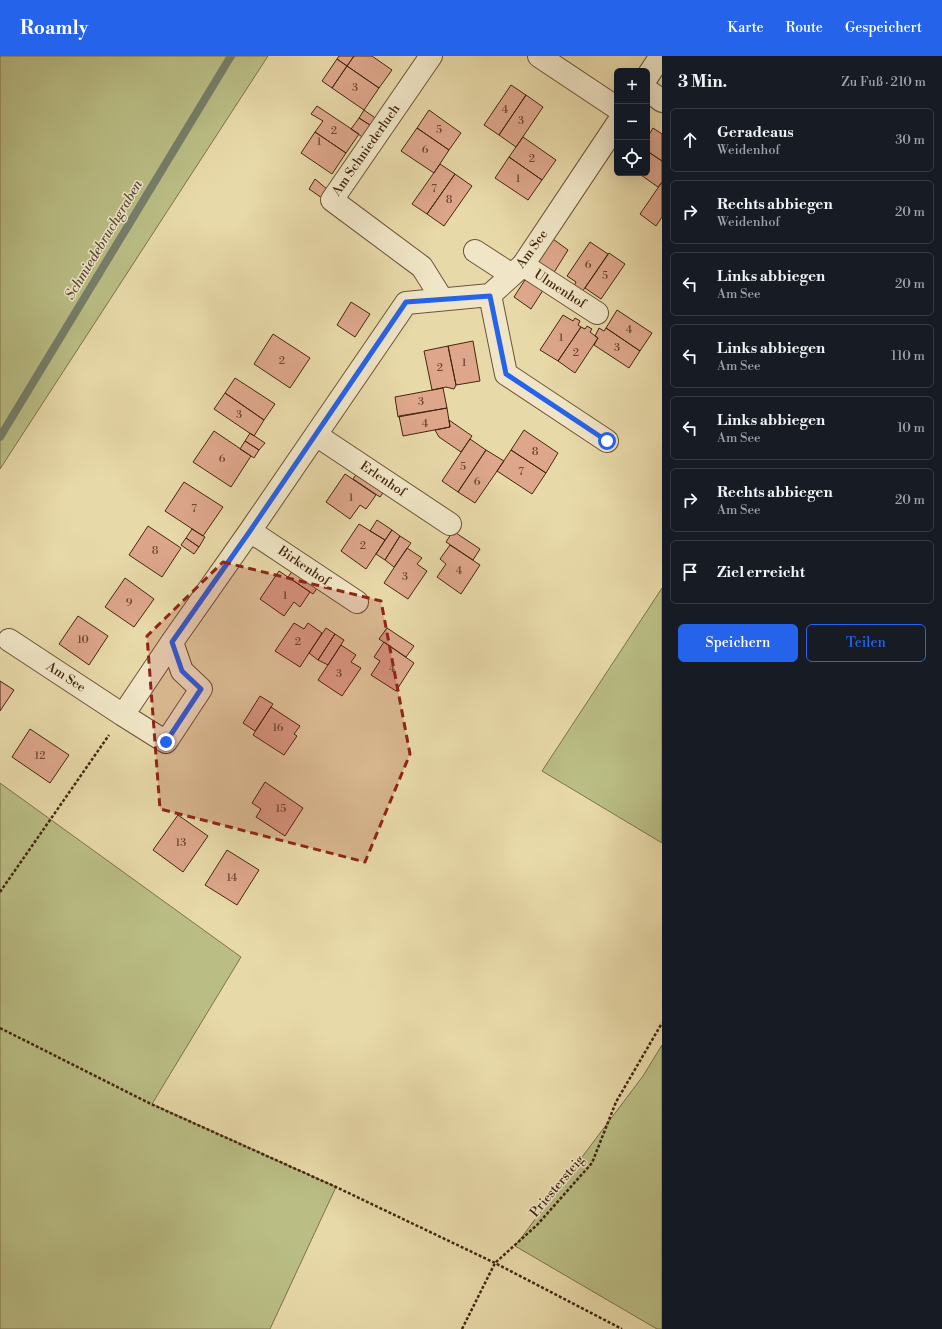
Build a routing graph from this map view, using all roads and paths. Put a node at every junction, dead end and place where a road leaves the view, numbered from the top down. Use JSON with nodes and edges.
{"nodes":[{"id":1,"x":432,"y":56,"type":"edge"},
{"id":2,"x":538,"y":56,"type":"edge"},
{"id":3,"x":661,"y":56,"type":"edge"},
{"id":4,"x":650,"y":72,"type":"edge"},
{"id":5,"x":650,"y":92,"type":"edge"},
{"id":6,"x":662,"y":101,"type":"edge"},
{"id":7,"x":614,"y":106,"type":"edge"},
{"id":8,"x":614,"y":128,"type":"edge"},
{"id":9,"x":475,"y":250,"type":"dead end"},
{"id":10,"x":517,"y":270,"type":"junction"},
{"id":11,"x":490,"y":296,"type":"junction"},
{"id":12,"x":442,"y":299,"type":"junction"},
{"id":13,"x":597,"y":313,"type":"dead end"},
{"id":14,"x":316,"y":435,"type":"junction"},
{"id":15,"x":607,"y":441,"type":"dead end"},
{"id":16,"x":450,"y":524,"type":"dead end"},
{"id":17,"x":250,"y":531,"type":"junction"},
{"id":18,"x":357,"y":602,"type":"dead end"},
{"id":19,"x":9,"y":640,"type":"dead end"},
{"id":20,"x":172,"y":642,"type":"junction"},
{"id":21,"x":123,"y":715,"type":"junction"},
{"id":22,"x":0,"y":892,"type":"edge"},
{"id":23,"x":662,"y":1023,"type":"edge"},
{"id":24,"x":0,"y":1028,"type":"edge"},
{"id":25,"x":495,"y":1263,"type":"junction"},
{"id":26,"x":462,"y":1329,"type":"edge"},
{"id":27,"x":622,"y":1329,"type":"edge"}],
"edges":[{"from":1,"to":12,"type":"street","name":"Am Schniederluch"},
{"from":2,"to":7,"type":"street"},
{"from":3,"to":4,"type":"street"},
{"from":5,"to":6,"type":"street"},
{"from":8,"to":10,"type":"street","name":"Am See"},
{"from":9,"to":10,"type":"street","name":"Ulmenhof"},
{"from":10,"to":11,"type":"street","name":"Am See"},
{"from":10,"to":13,"type":"street","name":"Ulmenhof"},
{"from":11,"to":12,"type":"street"},
{"from":11,"to":15,"type":"street"},
{"from":12,"to":14,"type":"street"},
{"from":14,"to":16,"type":"street","name":"Erlenhof"},
{"from":14,"to":17,"type":"street"},
{"from":17,"to":18,"type":"street","name":"Birkenhof"},
{"from":17,"to":20,"type":"street"},
{"from":19,"to":21,"type":"street","name":"Am See"},
{"from":20,"to":21,"type":"street"},
{"from":20,"to":21,"type":"street","name":"Am See"},
{"from":21,"to":22,"type":"path"},
{"from":23,"to":25,"type":"path","name":"Priestersteig"},
{"from":24,"to":25,"type":"path"},
{"from":25,"to":26,"type":"path","name":"Priestersteig"},
{"from":25,"to":27,"type":"path"}]}
